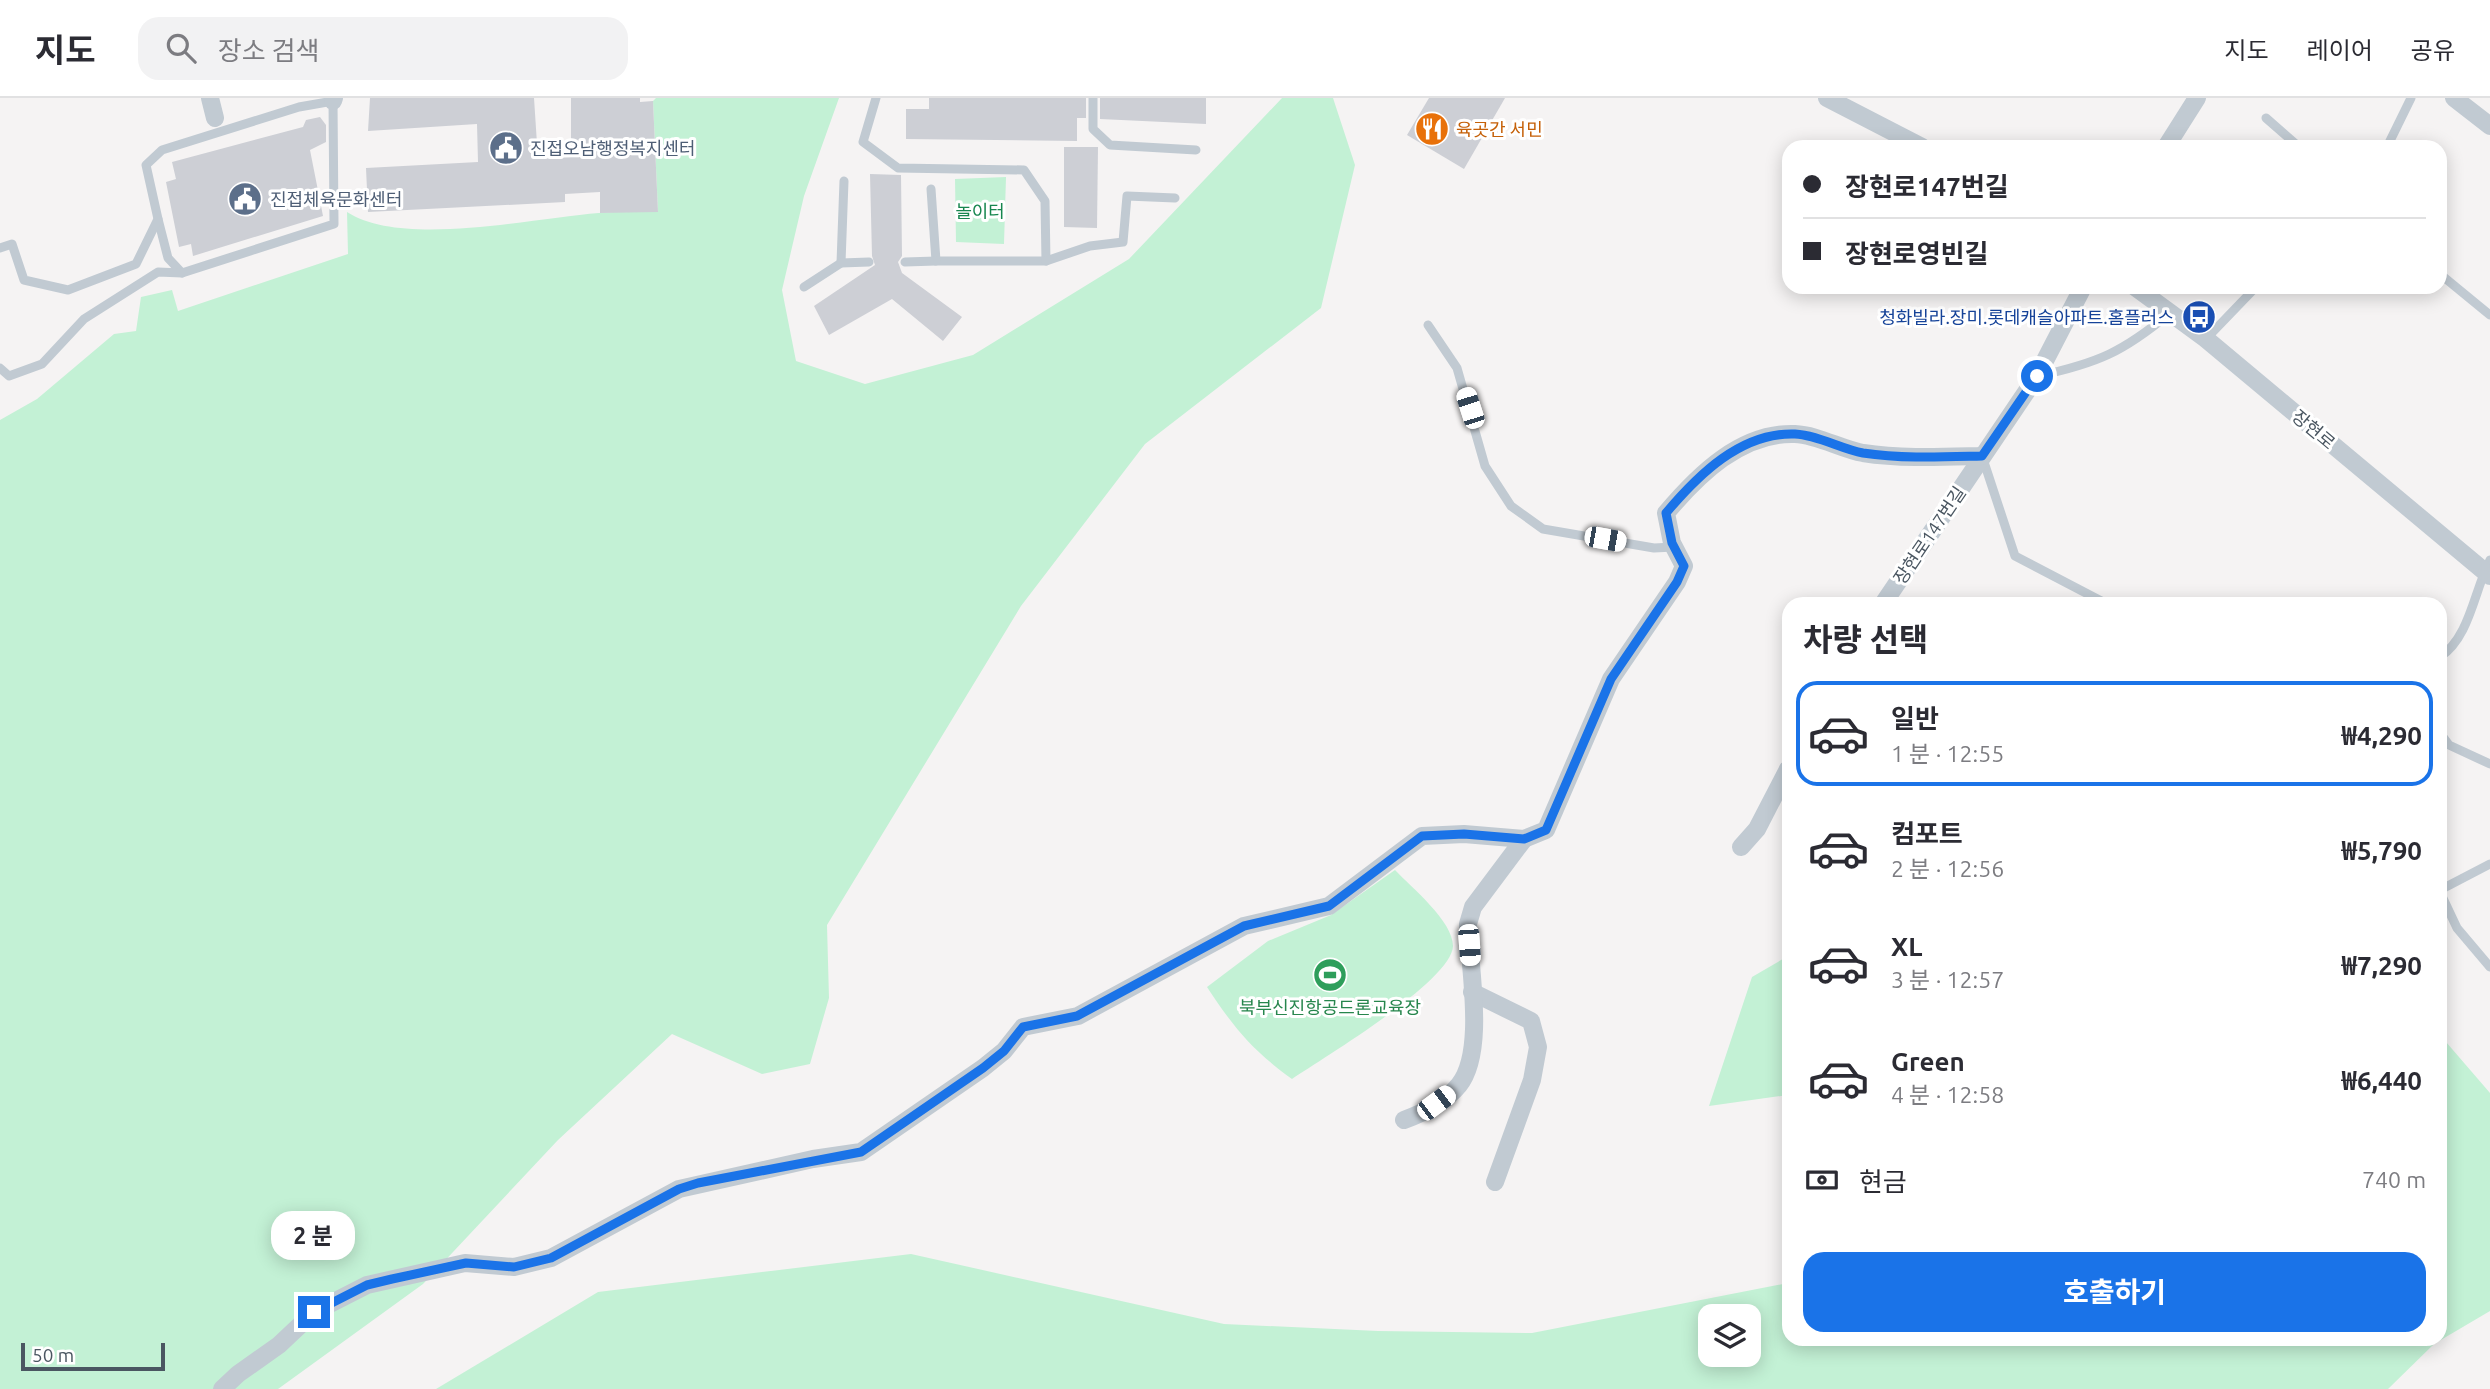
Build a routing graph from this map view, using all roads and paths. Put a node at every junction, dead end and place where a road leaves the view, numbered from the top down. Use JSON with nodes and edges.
{"nodes":[{"id":1,"x":210,"y":98,"type":"edge"},
{"id":2,"x":876,"y":98,"type":"edge"},
{"id":3,"x":1093,"y":98,"type":"edge"},
{"id":4,"x":1827,"y":98,"type":"edge"},
{"id":5,"x":2197,"y":98,"type":"edge"},
{"id":6,"x":2411,"y":98,"type":"edge"},
{"id":7,"x":2454,"y":98,"type":"edge"},
{"id":8,"x":334,"y":100,"type":"edge"},
{"id":9,"x":215,"y":118,"type":"dead end"},
{"id":10,"x":2266,"y":118,"type":"dead end"},
{"id":11,"x":2490,"y":126,"type":"edge"},
{"id":12,"x":1908,"y":140,"type":"edge"},
{"id":13,"x":2170,"y":140,"type":"edge"},
{"id":14,"x":2291,"y":140,"type":"edge"},
{"id":15,"x":2390,"y":140,"type":"edge"},
{"id":16,"x":1196,"y":150,"type":"dead end"},
{"id":17,"x":844,"y":180,"type":"dead end"},
{"id":18,"x":931,"y":189,"type":"dead end"},
{"id":19,"x":1175,"y":198,"type":"dead end"},
{"id":20,"x":158,"y":219,"type":"junction"},
{"id":21,"x":0,"y":248,"type":"edge"},
{"id":22,"x":936,"y":261,"type":"junction"},
{"id":23,"x":1046,"y":261,"type":"junction"},
{"id":24,"x":869,"y":262,"type":"dead end"},
{"id":25,"x":905,"y":262,"type":"dead end"},
{"id":26,"x":841,"y":263,"type":"junction"},
{"id":27,"x":183,"y":273,"type":"junction"},
{"id":28,"x":2447,"y":280,"type":"edge"},
{"id":29,"x":804,"y":287,"type":"dead end"},
{"id":30,"x":2079,"y":294,"type":"edge"},
{"id":31,"x":2145,"y":294,"type":"edge"},
{"id":32,"x":2249,"y":294,"type":"edge"},
{"id":33,"x":2170,"y":313,"type":"junction"},
{"id":34,"x":2490,"y":315,"type":"edge"},
{"id":35,"x":1427,"y":325,"type":"dead end"},
{"id":36,"x":2206,"y":339,"type":"junction"},
{"id":37,"x":0,"y":368,"type":"edge"},
{"id":38,"x":2037,"y":376,"type":"junction"},
{"id":39,"x":1982,"y":456,"type":"junction"},
{"id":40,"x":1674,"y":547,"type":"junction"},
{"id":41,"x":2488,"y":569,"type":"edge"},
{"id":42,"x":1888,"y":597,"type":"edge"},
{"id":43,"x":2094,"y":597,"type":"edge"},
{"id":44,"x":2447,"y":652,"type":"edge"},
{"id":45,"x":2447,"y":742,"type":"edge"},
{"id":46,"x":2490,"y":764,"type":"edge"},
{"id":47,"x":1782,"y":781,"type":"edge"},
{"id":48,"x":1524,"y":839,"type":"junction"},
{"id":49,"x":1741,"y":847,"type":"dead end"},
{"id":50,"x":2490,"y":864,"type":"edge"},
{"id":51,"x":2447,"y":887,"type":"edge"},
{"id":52,"x":2447,"y":906,"type":"edge"},
{"id":53,"x":2490,"y":967,"type":"edge"},
{"id":54,"x":1472,"y":992,"type":"junction"},
{"id":55,"x":1404,"y":1120,"type":"dead end"},
{"id":56,"x":1495,"y":1182,"type":"dead end"},
{"id":57,"x":222,"y":1389,"type":"edge"}],
"edges":[{"from":1,"to":9,"type":"street"},
{"from":2,"to":23,"type":"lane"},
{"from":3,"to":16,"type":"lane"},
{"from":4,"to":12,"type":"street"},
{"from":5,"to":13,"type":"street"},
{"from":6,"to":15,"type":"lane"},
{"from":7,"to":11,"type":"street"},
{"from":8,"to":20,"type":"lane"},
{"from":8,"to":27,"type":"lane"},
{"from":10,"to":14,"type":"lane"},
{"from":17,"to":26,"type":"lane"},
{"from":18,"to":22,"type":"lane"},
{"from":19,"to":23,"type":"lane"},
{"from":20,"to":21,"type":"lane"},
{"from":20,"to":27,"type":"lane"},
{"from":22,"to":23,"type":"lane"},
{"from":22,"to":25,"type":"lane"},
{"from":24,"to":26,"type":"lane"},
{"from":26,"to":29,"type":"lane"},
{"from":27,"to":37,"type":"lane"},
{"from":28,"to":34,"type":"lane"},
{"from":30,"to":38,"type":"street","name":"장현로147번길"},
{"from":31,"to":33,"type":"street","name":"장현로"},
{"from":32,"to":36,"type":"lane"},
{"from":33,"to":36,"type":"street","name":"장현로"},
{"from":33,"to":38,"type":"lane"},
{"from":35,"to":40,"type":"lane"},
{"from":36,"to":41,"type":"street","name":"장현로"},
{"from":38,"to":39,"type":"street","name":"장현로147번길"},
{"from":39,"to":40,"type":"street"},
{"from":39,"to":42,"type":"street","name":"장현로147번길"},
{"from":39,"to":43,"type":"lane"},
{"from":40,"to":48,"type":"street"},
{"from":41,"to":44,"type":"lane"},
{"from":45,"to":46,"type":"lane"},
{"from":47,"to":49,"type":"street"},
{"from":48,"to":54,"type":"street"},
{"from":48,"to":57,"type":"street"},
{"from":50,"to":51,"type":"lane"},
{"from":52,"to":53,"type":"lane"},
{"from":54,"to":55,"type":"street"},
{"from":54,"to":56,"type":"street"}]}
